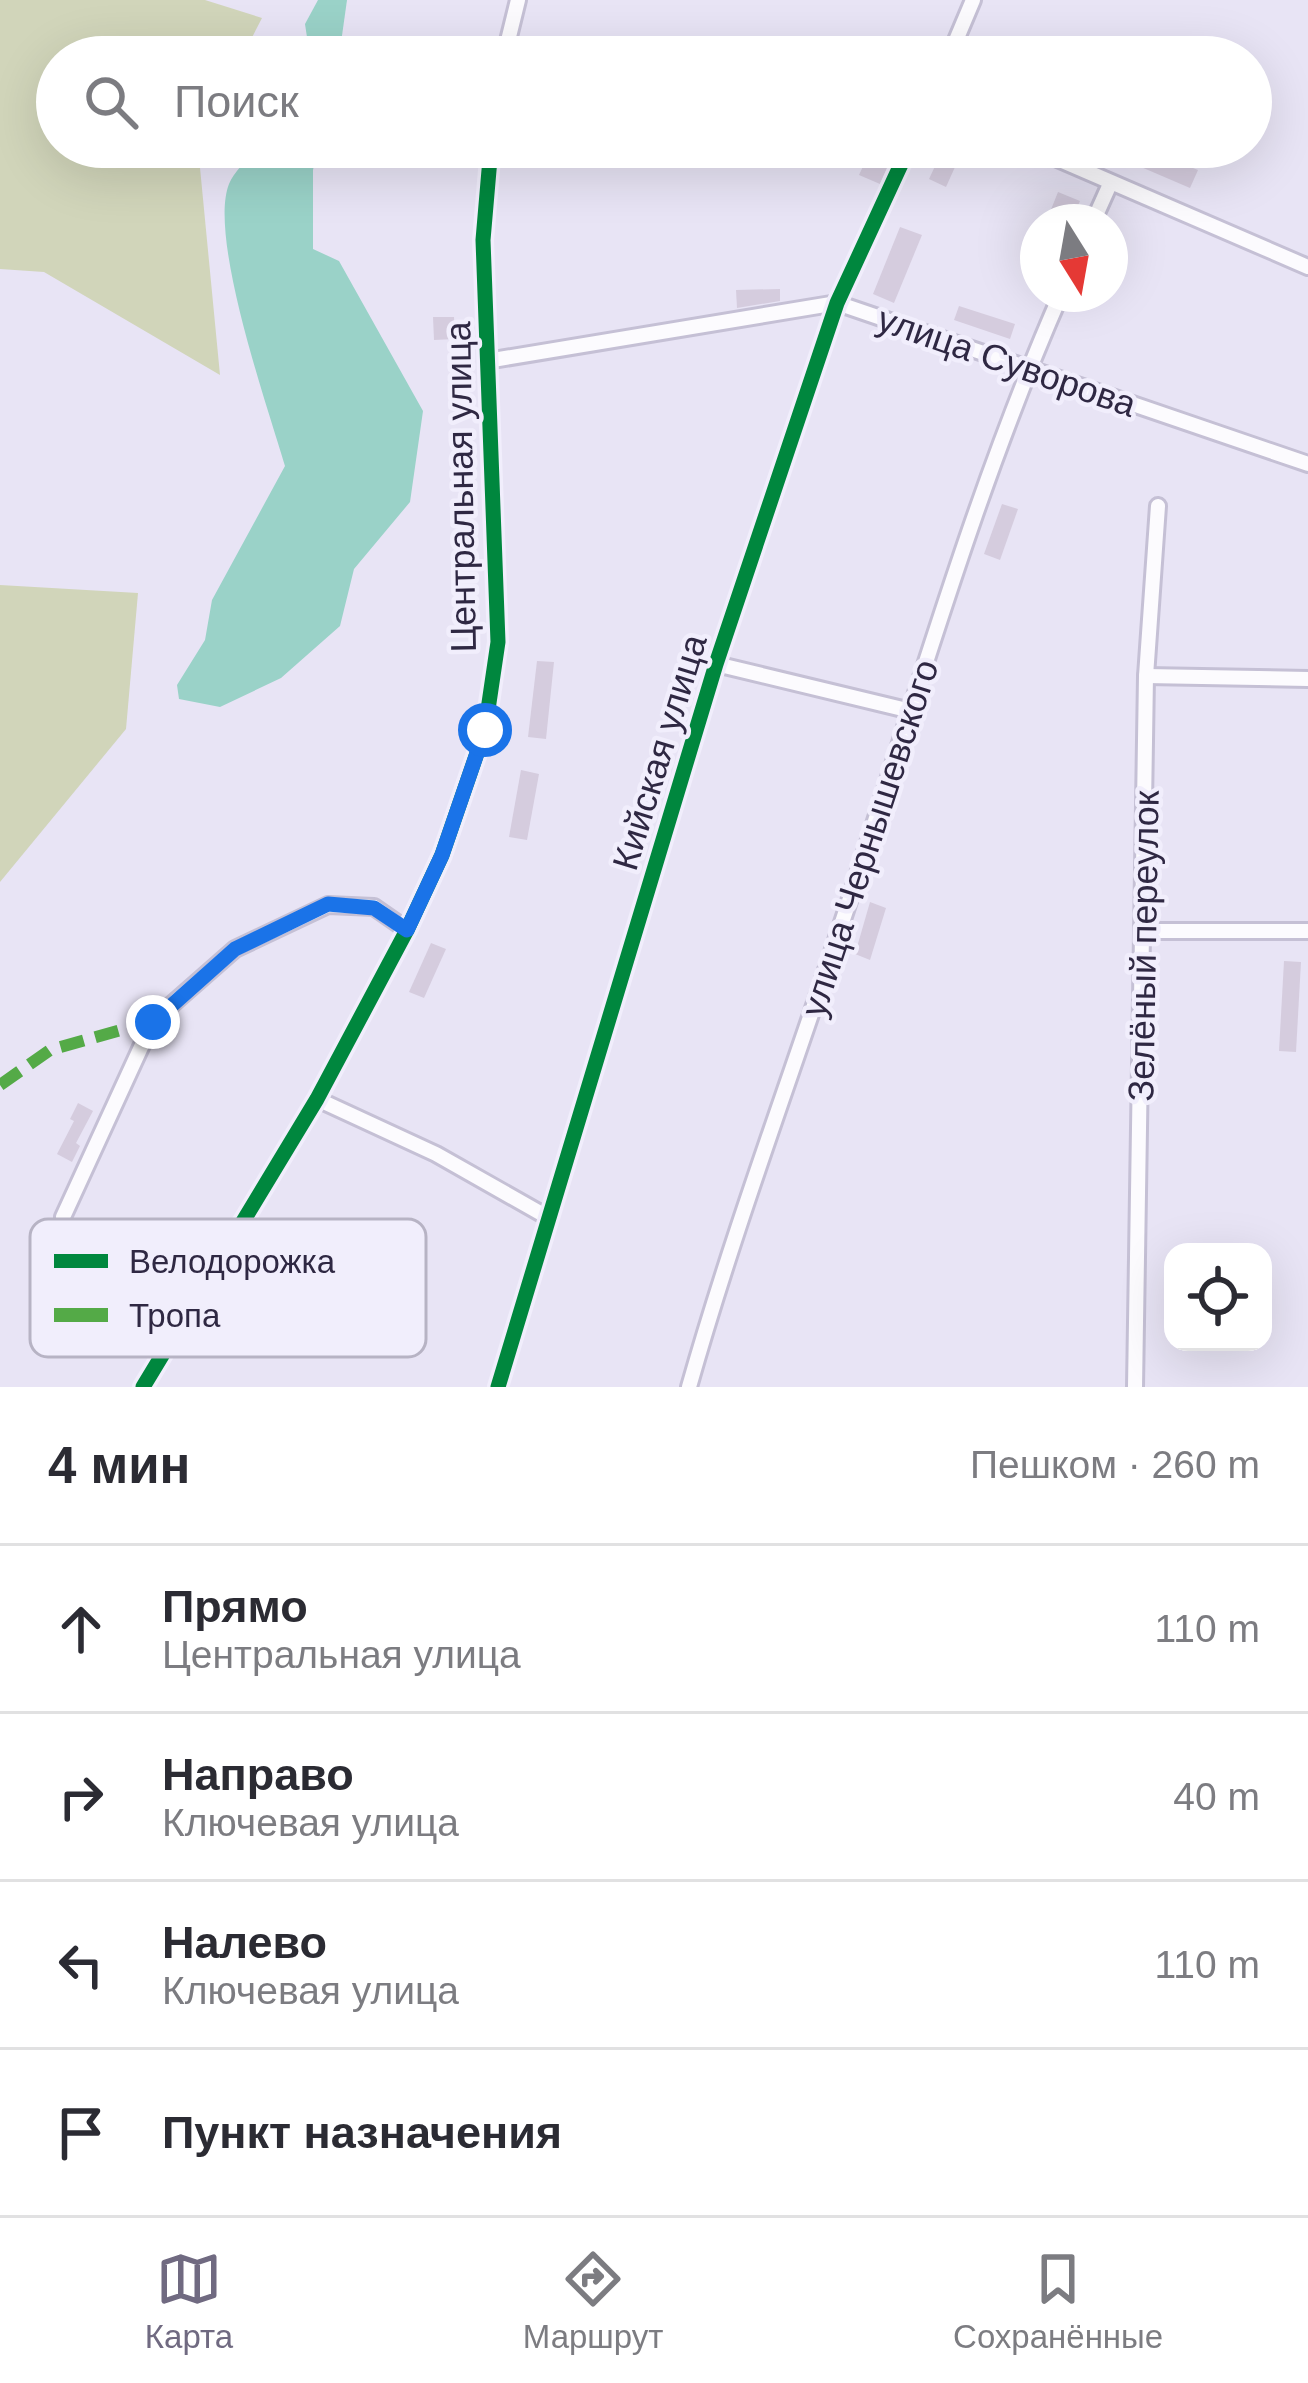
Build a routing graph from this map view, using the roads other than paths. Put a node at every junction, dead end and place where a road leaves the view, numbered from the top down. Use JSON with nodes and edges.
{"nodes":[{"id":1,"x":518,"y":0,"type":"edge"},
{"id":2,"x":973,"y":0,"type":"edge"},
{"id":3,"x":509,"y":36,"type":"edge"},
{"id":4,"x":958,"y":36,"type":"edge"},
{"id":5,"x":489,"y":168,"type":"edge"},
{"id":6,"x":899,"y":168,"type":"edge"},
{"id":7,"x":1075,"y":168,"type":"edge"},
{"id":8,"x":1110,"y":184,"type":"junction"},
{"id":9,"x":1101,"y":204,"type":"edge"},
{"id":10,"x":1308,"y":267,"type":"edge"},
{"id":11,"x":837,"y":304,"type":"junction"},
{"id":12,"x":1053,"y":312,"type":"edge"},
{"id":13,"x":487,"y":361,"type":"junction"},
{"id":14,"x":1029,"y":368,"type":"junction"},
{"id":15,"x":1308,"y":464,"type":"edge"},
{"id":16,"x":1158,"y":506,"type":"dead end"},
{"id":17,"x":716,"y":664,"type":"junction"},
{"id":18,"x":1146,"y":676,"type":"junction"},
{"id":19,"x":1308,"y":679,"type":"edge"},
{"id":20,"x":911,"y":711,"type":"junction"},
{"id":21,"x":407,"y":930,"type":"junction"},
{"id":22,"x":1308,"y":931,"type":"edge"},
{"id":23,"x":1145,"y":932,"type":"junction"},
{"id":24,"x":317,"y":1099,"type":"junction"},
{"id":25,"x":63,"y":1216,"type":"dead end"},
{"id":26,"x":548,"y":1218,"type":"junction"},
{"id":27,"x":244,"y":1219,"type":"edge"},
{"id":28,"x":160,"y":1357,"type":"edge"},
{"id":29,"x":142,"y":1387,"type":"edge"},
{"id":30,"x":498,"y":1387,"type":"edge"},
{"id":31,"x":689,"y":1387,"type":"edge"},
{"id":32,"x":1135,"y":1387,"type":"edge"}],
"edges":[{"from":1,"to":3,"type":"street"},
{"from":2,"to":4,"type":"street"},
{"from":5,"to":13,"type":"street","name":"Центральная улица"},
{"from":6,"to":11,"type":"street","name":"Кийская улица"},
{"from":7,"to":8,"type":"street"},
{"from":8,"to":9,"type":"street"},
{"from":8,"to":10,"type":"street"},
{"from":11,"to":13,"type":"street","name":"улица Суворова"},
{"from":11,"to":14,"type":"street","name":"улица Суворова"},
{"from":11,"to":17,"type":"street","name":"Кийская улица"},
{"from":12,"to":14,"type":"street","name":"улица Чернышевского"},
{"from":13,"to":21,"type":"street","name":"Центральная улица"},
{"from":14,"to":15,"type":"street","name":"улица Суворова"},
{"from":14,"to":20,"type":"street","name":"улица Чернышевского"},
{"from":16,"to":18,"type":"street","name":"Зелёный переулок"},
{"from":17,"to":20,"type":"street"},
{"from":17,"to":26,"type":"street","name":"Кийская улица"},
{"from":18,"to":19,"type":"street"},
{"from":18,"to":23,"type":"street","name":"Зелёный переулок"},
{"from":20,"to":31,"type":"street","name":"улица Чернышевского"},
{"from":21,"to":24,"type":"street","name":"Центральная улица"},
{"from":21,"to":25,"type":"street"},
{"from":22,"to":23,"type":"street"},
{"from":23,"to":32,"type":"street","name":"Зелёный переулок"},
{"from":24,"to":26,"type":"street"},
{"from":24,"to":27,"type":"street","name":"Центральная улица"},
{"from":26,"to":30,"type":"street","name":"Кийская улица"},
{"from":28,"to":29,"type":"street","name":"Центральная улица"}]}
